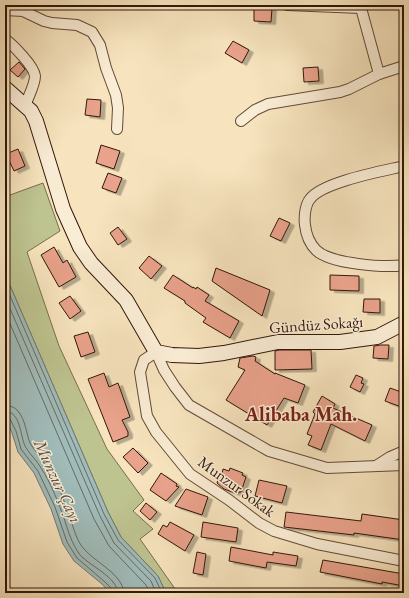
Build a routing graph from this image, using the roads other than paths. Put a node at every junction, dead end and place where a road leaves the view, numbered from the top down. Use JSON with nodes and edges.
{"nodes":[{"id":1,"x":287,"y":5,"type":"edge"},
{"id":2,"x":362,"y":6,"type":"edge"},
{"id":3,"x":5,"y":10,"type":"edge"},
{"id":4,"x":5,"y":39,"type":"edge"},
{"id":5,"x":404,"y":66,"type":"edge"},
{"id":6,"x":379,"y":74,"type":"junction"},
{"id":7,"x":5,"y":88,"type":"edge"},
{"id":8,"x":25,"y":106,"type":"junction"},
{"id":9,"x":241,"y":121,"type":"dead end"},
{"id":10,"x":117,"y":129,"type":"dead end"},
{"id":11,"x":404,"y":166,"type":"edge"},
{"id":12,"x":404,"y":265,"type":"edge"},
{"id":13,"x":404,"y":323,"type":"edge"},
{"id":14,"x":156,"y":352,"type":"junction"},
{"id":15,"x":404,"y":451,"type":"edge"},
{"id":16,"x":376,"y":466,"type":"junction"},
{"id":17,"x":404,"y":466,"type":"edge"},
{"id":18,"x":404,"y":562,"type":"edge"}],
"edges":[{"from":1,"to":2,"type":"street"},
{"from":2,"to":6,"type":"street"},
{"from":3,"to":10,"type":"street"},
{"from":4,"to":8,"type":"street"},
{"from":5,"to":6,"type":"street"},
{"from":6,"to":9,"type":"street"},
{"from":7,"to":8,"type":"main road"},
{"from":8,"to":14,"type":"main road"},
{"from":11,"to":12,"type":"street"},
{"from":13,"to":14,"type":"main road","name":"Gündüz Sokağı"},
{"from":14,"to":16,"type":"street"},
{"from":14,"to":18,"type":"street","name":"Munzur Sokak"},
{"from":15,"to":16,"type":"street"},
{"from":16,"to":17,"type":"street"}]}
